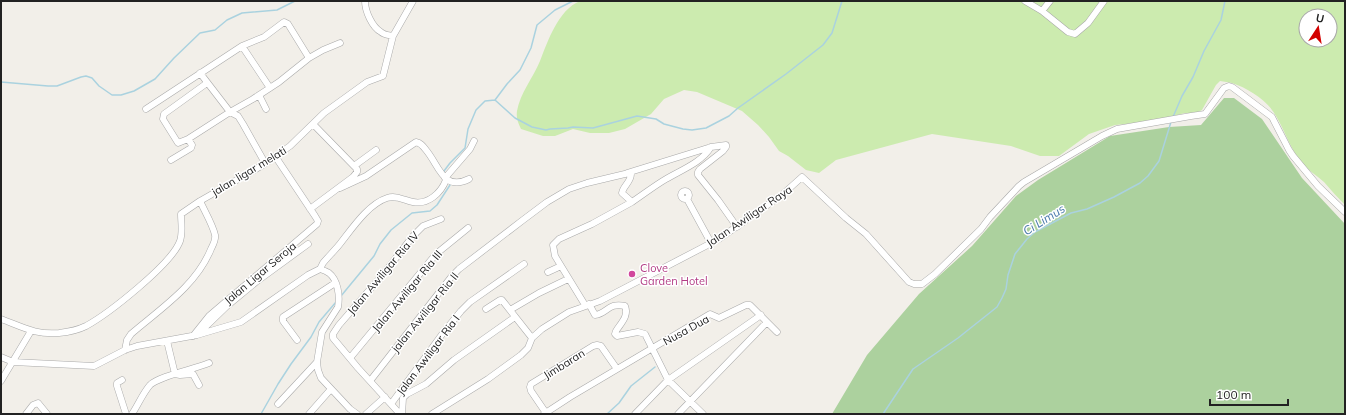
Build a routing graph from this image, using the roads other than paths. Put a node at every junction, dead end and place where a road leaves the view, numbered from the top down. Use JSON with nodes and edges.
{"nodes":[{"id":1,"x":365,"y":1,"type":"edge"},
{"id":2,"x":413,"y":1,"type":"edge"},
{"id":3,"x":1025,"y":1,"type":"edge"},
{"id":4,"x":1050,"y":1,"type":"edge"},
{"id":5,"x":1104,"y":1,"type":"edge"},
{"id":6,"x":1042,"y":12,"type":"junction"},
{"id":7,"x":393,"y":36,"type":"junction"},
{"id":8,"x":340,"y":43,"type":"dead end"},
{"id":9,"x":242,"y":46,"type":"junction"},
{"id":10,"x":309,"y":58,"type":"junction"},
{"id":11,"x":200,"y":73,"type":"junction"},
{"id":12,"x":207,"y":83,"type":"junction"},
{"id":13,"x":270,"y":88,"type":"junction"},
{"id":14,"x":259,"y":96,"type":"junction"},
{"id":15,"x":146,"y":109,"type":"dead end"},
{"id":16,"x":266,"y":109,"type":"dead end"},
{"id":17,"x":230,"y":112,"type":"junction"},
{"id":18,"x":313,"y":124,"type":"junction"},
{"id":19,"x":188,"y":139,"type":"junction"},
{"id":20,"x":474,"y":142,"type":"dead end"},
{"id":21,"x":711,"y":147,"type":"junction"},
{"id":22,"x":376,"y":150,"type":"dead end"},
{"id":23,"x":275,"y":156,"type":"junction"},
{"id":24,"x":171,"y":160,"type":"dead end"},
{"id":25,"x":265,"y":163,"type":"junction"},
{"id":26,"x":354,"y":166,"type":"junction"},
{"id":27,"x":627,"y":173,"type":"junction"},
{"id":28,"x":446,"y":179,"type":"junction"},
{"id":29,"x":469,"y":179,"type":"dead end"},
{"id":30,"x":340,"y":188,"type":"junction"},
{"id":31,"x":687,"y":199,"type":"dead end"},
{"id":32,"x":200,"y":201,"type":"junction"},
{"id":33,"x":632,"y":202,"type":"junction"},
{"id":34,"x":310,"y":209,"type":"junction"},
{"id":35,"x":1345,"y":212,"type":"edge"},
{"id":36,"x":441,"y":219,"type":"dead end"},
{"id":37,"x":737,"y":227,"type":"junction"},
{"id":38,"x":468,"y":228,"type":"dead end"},
{"id":39,"x":711,"y":243,"type":"junction"},
{"id":40,"x":308,"y":244,"type":"dead end"},
{"id":41,"x":524,"y":264,"type":"dead end"},
{"id":42,"x":561,"y":266,"type":"junction"},
{"id":43,"x":320,"y":269,"type":"junction"},
{"id":44,"x":548,"y":272,"type":"dead end"},
{"id":45,"x":568,"y":279,"type":"junction"},
{"id":46,"x":335,"y":282,"type":"junction"},
{"id":47,"x":587,"y":305,"type":"junction"},
{"id":48,"x":486,"y":309,"type":"dead end"},
{"id":49,"x":510,"y":310,"type":"junction"},
{"id":50,"x":761,"y":316,"type":"junction"},
{"id":51,"x":515,"y":317,"type":"junction"},
{"id":52,"x":1,"y":319,"type":"edge"},
{"id":53,"x":767,"y":322,"type":"junction"},
{"id":54,"x":31,"y":331,"type":"junction"},
{"id":55,"x":777,"y":332,"type":"dead end"},
{"id":56,"x":195,"y":336,"type":"junction"},
{"id":57,"x":532,"y":338,"type":"junction"},
{"id":58,"x":297,"y":340,"type":"dead end"},
{"id":59,"x":167,"y":341,"type":"junction"},
{"id":60,"x":653,"y":349,"type":"junction"},
{"id":61,"x":126,"y":350,"type":"junction"},
{"id":62,"x":1,"y":357,"type":"edge"},
{"id":63,"x":350,"y":358,"type":"junction"},
{"id":64,"x":13,"y":362,"type":"junction"},
{"id":65,"x":317,"y":362,"type":"junction"},
{"id":66,"x":209,"y":363,"type":"dead end"},
{"id":67,"x":617,"y":369,"type":"junction"},
{"id":68,"x":175,"y":374,"type":"junction"},
{"id":69,"x":122,"y":380,"type":"dead end"},
{"id":70,"x":668,"y":380,"type":"junction"},
{"id":71,"x":1,"y":381,"type":"edge"},
{"id":72,"x":370,"y":381,"type":"junction"},
{"id":73,"x":199,"y":385,"type":"dead end"},
{"id":74,"x":331,"y":389,"type":"junction"},
{"id":75,"x":385,"y":397,"type":"junction"},
{"id":76,"x":690,"y":402,"type":"junction"},
{"id":77,"x":278,"y":404,"type":"dead end"},
{"id":78,"x":391,"y":404,"type":"junction"},
{"id":79,"x":348,"y":411,"type":"edge"},
{"id":80,"x":545,"y":413,"type":"edge"},
{"id":81,"x":26,"y":414,"type":"edge"},
{"id":82,"x":47,"y":414,"type":"edge"},
{"id":83,"x":126,"y":414,"type":"edge"},
{"id":84,"x":132,"y":414,"type":"edge"},
{"id":85,"x":309,"y":414,"type":"edge"},
{"id":86,"x":357,"y":414,"type":"edge"},
{"id":87,"x":366,"y":414,"type":"edge"},
{"id":88,"x":401,"y":414,"type":"edge"},
{"id":89,"x":432,"y":414,"type":"edge"},
{"id":90,"x":635,"y":414,"type":"edge"},
{"id":91,"x":678,"y":414,"type":"edge"},
{"id":92,"x":703,"y":414,"type":"edge"}],
"edges":[{"from":1,"to":7,"type":"street"},
{"from":2,"to":7,"type":"street"},
{"from":3,"to":6,"type":"street"},
{"from":4,"to":6,"type":"street"},
{"from":5,"to":6,"type":"street"},
{"from":7,"to":18,"type":"street","name":"jalan ligar melati"},
{"from":8,"to":10,"type":"street"},
{"from":9,"to":10,"type":"street"},
{"from":9,"to":11,"type":"street"},
{"from":9,"to":13,"type":"street"},
{"from":10,"to":13,"type":"street"},
{"from":11,"to":12,"type":"street"},
{"from":11,"to":15,"type":"street"},
{"from":12,"to":17,"type":"street"},
{"from":12,"to":19,"type":"street"},
{"from":13,"to":14,"type":"street"},
{"from":14,"to":16,"type":"street"},
{"from":14,"to":17,"type":"street"},
{"from":17,"to":19,"type":"street"},
{"from":17,"to":25,"type":"street"},
{"from":18,"to":23,"type":"street","name":"jalan ligar melati"},
{"from":18,"to":26,"type":"street"},
{"from":19,"to":24,"type":"street"},
{"from":20,"to":28,"type":"street"},
{"from":21,"to":27,"type":"street","name":"jalan Awiligar Ria II"},
{"from":21,"to":33,"type":"street"},
{"from":21,"to":37,"type":"street"},
{"from":22,"to":26,"type":"street"},
{"from":23,"to":25,"type":"street","name":"jalan ligar melati"},
{"from":23,"to":34,"type":"street"},
{"from":25,"to":32,"type":"street","name":"jalan ligar melati"},
{"from":26,"to":30,"type":"street"},
{"from":27,"to":33,"type":"street"},
{"from":27,"to":72,"type":"street","name":"jalan Awiligar Ria II"},
{"from":28,"to":29,"type":"street"},
{"from":28,"to":30,"type":"street"},
{"from":28,"to":43,"type":"street"},
{"from":30,"to":34,"type":"street"},
{"from":31,"to":39,"type":"street"},
{"from":32,"to":54,"type":"street","name":"jalan ligar melati"},
{"from":32,"to":61,"type":"street"},
{"from":33,"to":42,"type":"street"},
{"from":34,"to":56,"type":"street","name":"Jalan Ligar Seroja"},
{"from":35,"to":37,"type":"street","name":"Jalan Awiligar Raya"},
{"from":36,"to":63,"type":"street","name":"Jalan Awiligar Ria IV"},
{"from":37,"to":39,"type":"street","name":"Jalan Awiligar Raya"},
{"from":38,"to":63,"type":"street","name":"Jalan Awiligar Ria III"},
{"from":39,"to":47,"type":"street","name":"Jalan Awiligar Raya"},
{"from":40,"to":56,"type":"street"},
{"from":41,"to":78,"type":"street","name":"Jalan Awiligar Ria I"},
{"from":42,"to":44,"type":"street"},
{"from":42,"to":45,"type":"street"},
{"from":43,"to":46,"type":"street"},
{"from":43,"to":56,"type":"street"},
{"from":45,"to":47,"type":"street"},
{"from":45,"to":49,"type":"street"},
{"from":46,"to":58,"type":"street"},
{"from":46,"to":65,"type":"street"},
{"from":47,"to":57,"type":"street","name":"Jalan Awiligar Raya"},
{"from":47,"to":60,"type":"street"},
{"from":48,"to":49,"type":"street"},
{"from":49,"to":51,"type":"street"},
{"from":50,"to":53,"type":"street","name":"Nusa Dua"},
{"from":50,"to":60,"type":"street","name":"Nusa Dua"},
{"from":50,"to":70,"type":"street"},
{"from":51,"to":57,"type":"street"},
{"from":51,"to":88,"type":"street"},
{"from":52,"to":54,"type":"street"},
{"from":53,"to":55,"type":"street","name":"Nusa Dua"},
{"from":53,"to":76,"type":"street"},
{"from":54,"to":64,"type":"street"},
{"from":56,"to":59,"type":"street"},
{"from":57,"to":89,"type":"street","name":"Jalan Awiligar Raya"},
{"from":59,"to":61,"type":"street"},
{"from":59,"to":68,"type":"street"},
{"from":60,"to":67,"type":"street","name":"Jimbaran"},
{"from":60,"to":70,"type":"street"},
{"from":61,"to":64,"type":"street"},
{"from":62,"to":64,"type":"street"},
{"from":63,"to":72,"type":"street"},
{"from":64,"to":71,"type":"street"},
{"from":65,"to":74,"type":"street"},
{"from":65,"to":77,"type":"street"},
{"from":66,"to":68,"type":"street"},
{"from":67,"to":80,"type":"street","name":"Jimbaran"},
{"from":67,"to":80,"type":"street","name":"Jimbaran"},
{"from":68,"to":73,"type":"street"},
{"from":68,"to":84,"type":"street"},
{"from":69,"to":83,"type":"street"},
{"from":70,"to":76,"type":"street"},
{"from":70,"to":90,"type":"street"},
{"from":72,"to":75,"type":"street"},
{"from":74,"to":79,"type":"street"},
{"from":74,"to":85,"type":"street"},
{"from":75,"to":78,"type":"street"},
{"from":75,"to":87,"type":"street"},
{"from":76,"to":91,"type":"street"},
{"from":76,"to":92,"type":"street"},
{"from":78,"to":88,"type":"street"},
{"from":79,"to":86,"type":"street"},
{"from":81,"to":82,"type":"street"}]}
